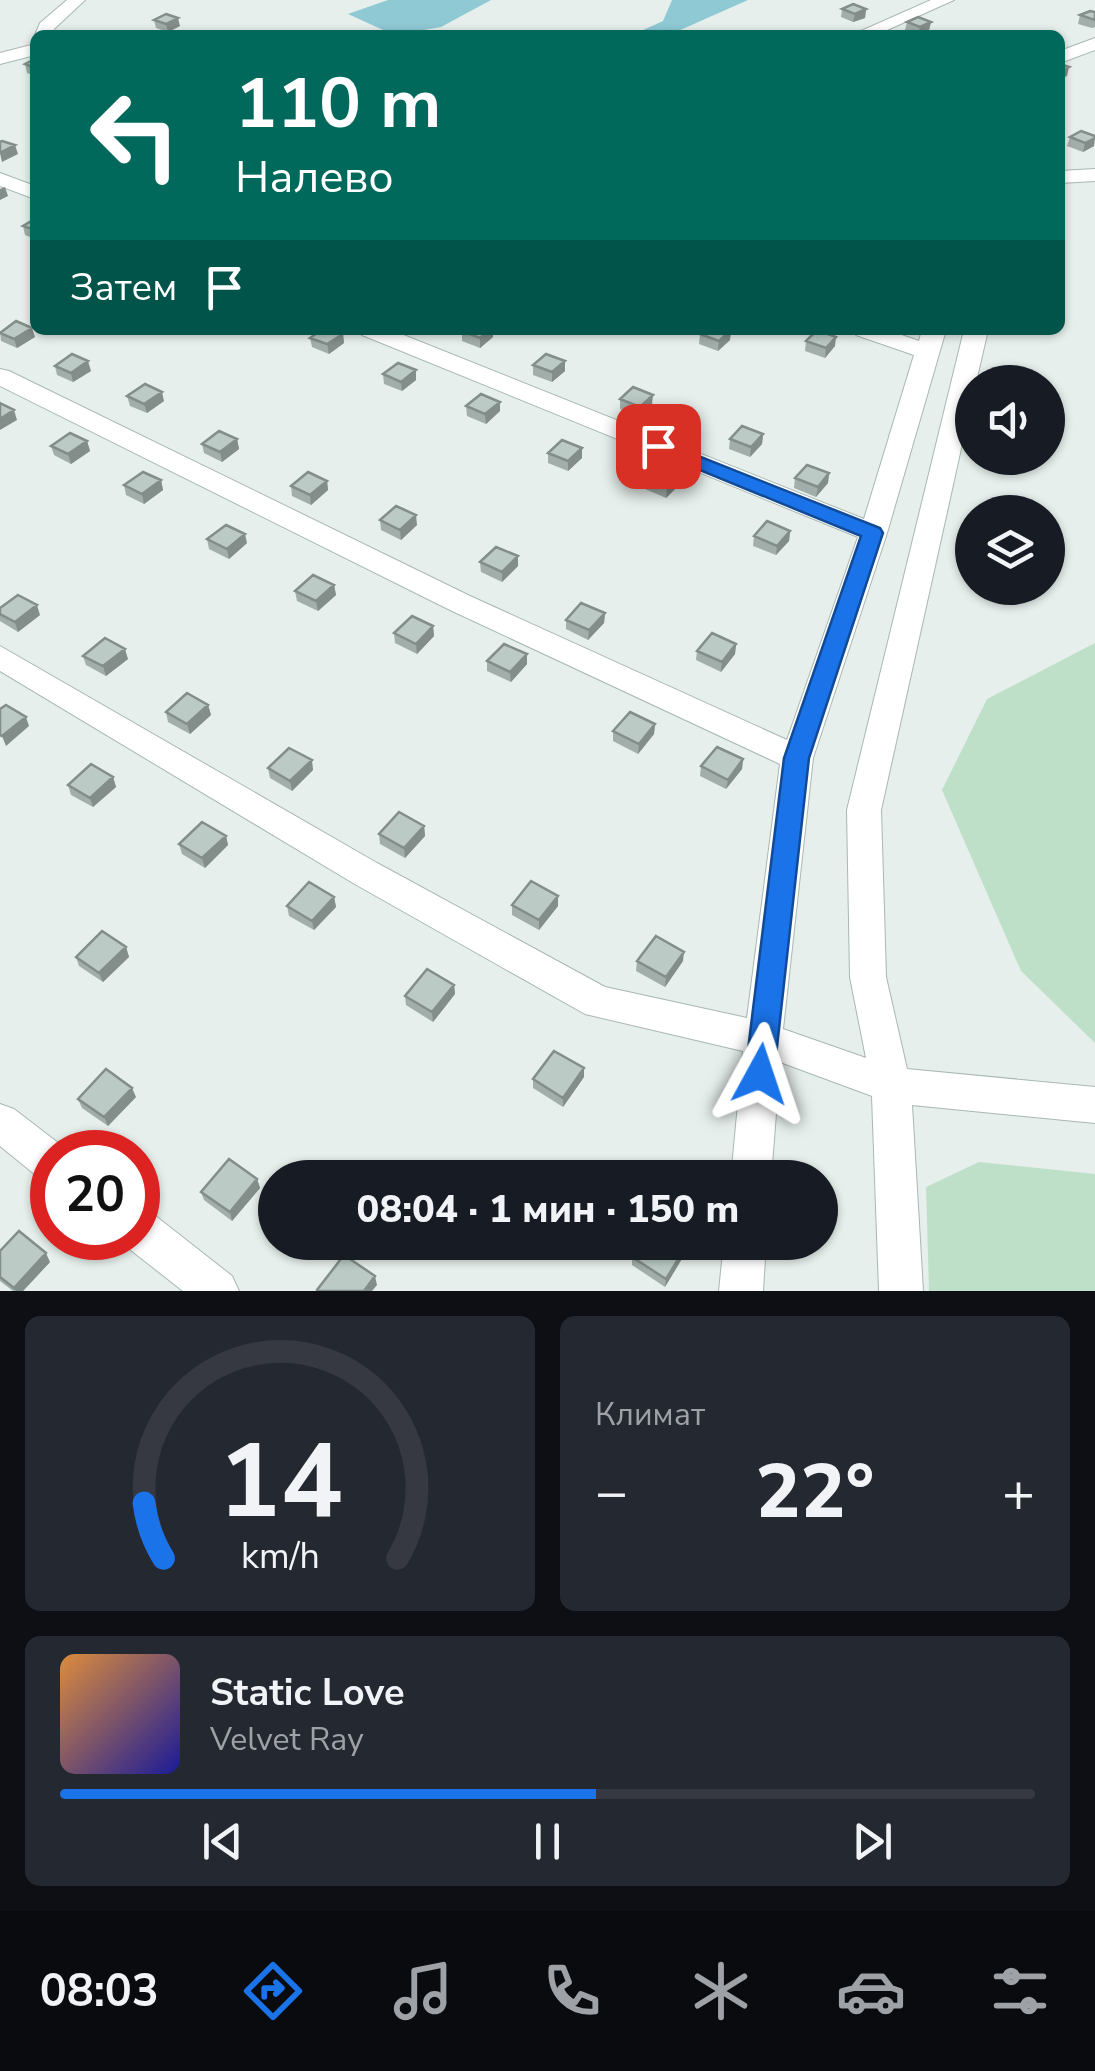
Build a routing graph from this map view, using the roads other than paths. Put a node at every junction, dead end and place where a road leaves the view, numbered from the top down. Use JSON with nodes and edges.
{"nodes":[{"id":1,"x":77,"y":0,"type":"edge"},
{"id":2,"x":946,"y":0,"type":"edge"},
{"id":3,"x":45,"y":30,"type":"edge"},
{"id":4,"x":873,"y":30,"type":"edge"},
{"id":5,"x":1095,"y":43,"type":"edge"},
{"id":6,"x":30,"y":50,"type":"edge"},
{"id":7,"x":1065,"y":56,"type":"edge"},
{"id":8,"x":0,"y":59,"type":"edge"},
{"id":9,"x":0,"y":179,"type":"edge"},
{"id":10,"x":30,"y":191,"type":"edge"},
{"id":11,"x":1065,"y":192,"type":"edge"},
{"id":12,"x":1095,"y":193,"type":"edge"},
{"id":13,"x":382,"y":335,"type":"edge"},
{"id":14,"x":897,"y":335,"type":"edge"},
{"id":15,"x":975,"y":335,"type":"edge"},
{"id":16,"x":930,"y":340,"type":"edge"},
{"id":17,"x":0,"y":376,"type":"edge"},
{"id":18,"x":873,"y":533,"type":"junction"},
{"id":19,"x":0,"y":657,"type":"edge"},
{"id":20,"x":796,"y":758,"type":"junction"},
{"id":21,"x":763,"y":1040,"type":"junction"},
{"id":22,"x":891,"y":1086,"type":"junction"},
{"id":23,"x":1095,"y":1105,"type":"edge"},
{"id":24,"x":0,"y":1122,"type":"edge"},
{"id":25,"x":30,"y":1146,"type":"edge"},
{"id":26,"x":753,"y":1160,"type":"edge"},
{"id":27,"x":160,"y":1246,"type":"edge"},
{"id":28,"x":744,"y":1260,"type":"edge"},
{"id":29,"x":217,"y":1291,"type":"edge"},
{"id":30,"x":741,"y":1291,"type":"edge"},
{"id":31,"x":901,"y":1291,"type":"edge"}],
"edges":[{"from":1,"to":3,"type":"street"},
{"from":2,"to":4,"type":"street"},
{"from":5,"to":7,"type":"street"},
{"from":6,"to":8,"type":"street"},
{"from":9,"to":10,"type":"street"},
{"from":11,"to":12,"type":"street"},
{"from":13,"to":18,"type":"street"},
{"from":14,"to":16,"type":"street"},
{"from":15,"to":22,"type":"street"},
{"from":16,"to":18,"type":"street"},
{"from":17,"to":20,"type":"street"},
{"from":18,"to":20,"type":"street"},
{"from":19,"to":21,"type":"street"},
{"from":20,"to":21,"type":"street"},
{"from":21,"to":22,"type":"street"},
{"from":21,"to":26,"type":"street"},
{"from":22,"to":23,"type":"street"},
{"from":22,"to":31,"type":"street"},
{"from":24,"to":25,"type":"street"},
{"from":27,"to":29,"type":"street"},
{"from":28,"to":30,"type":"street"}]}
